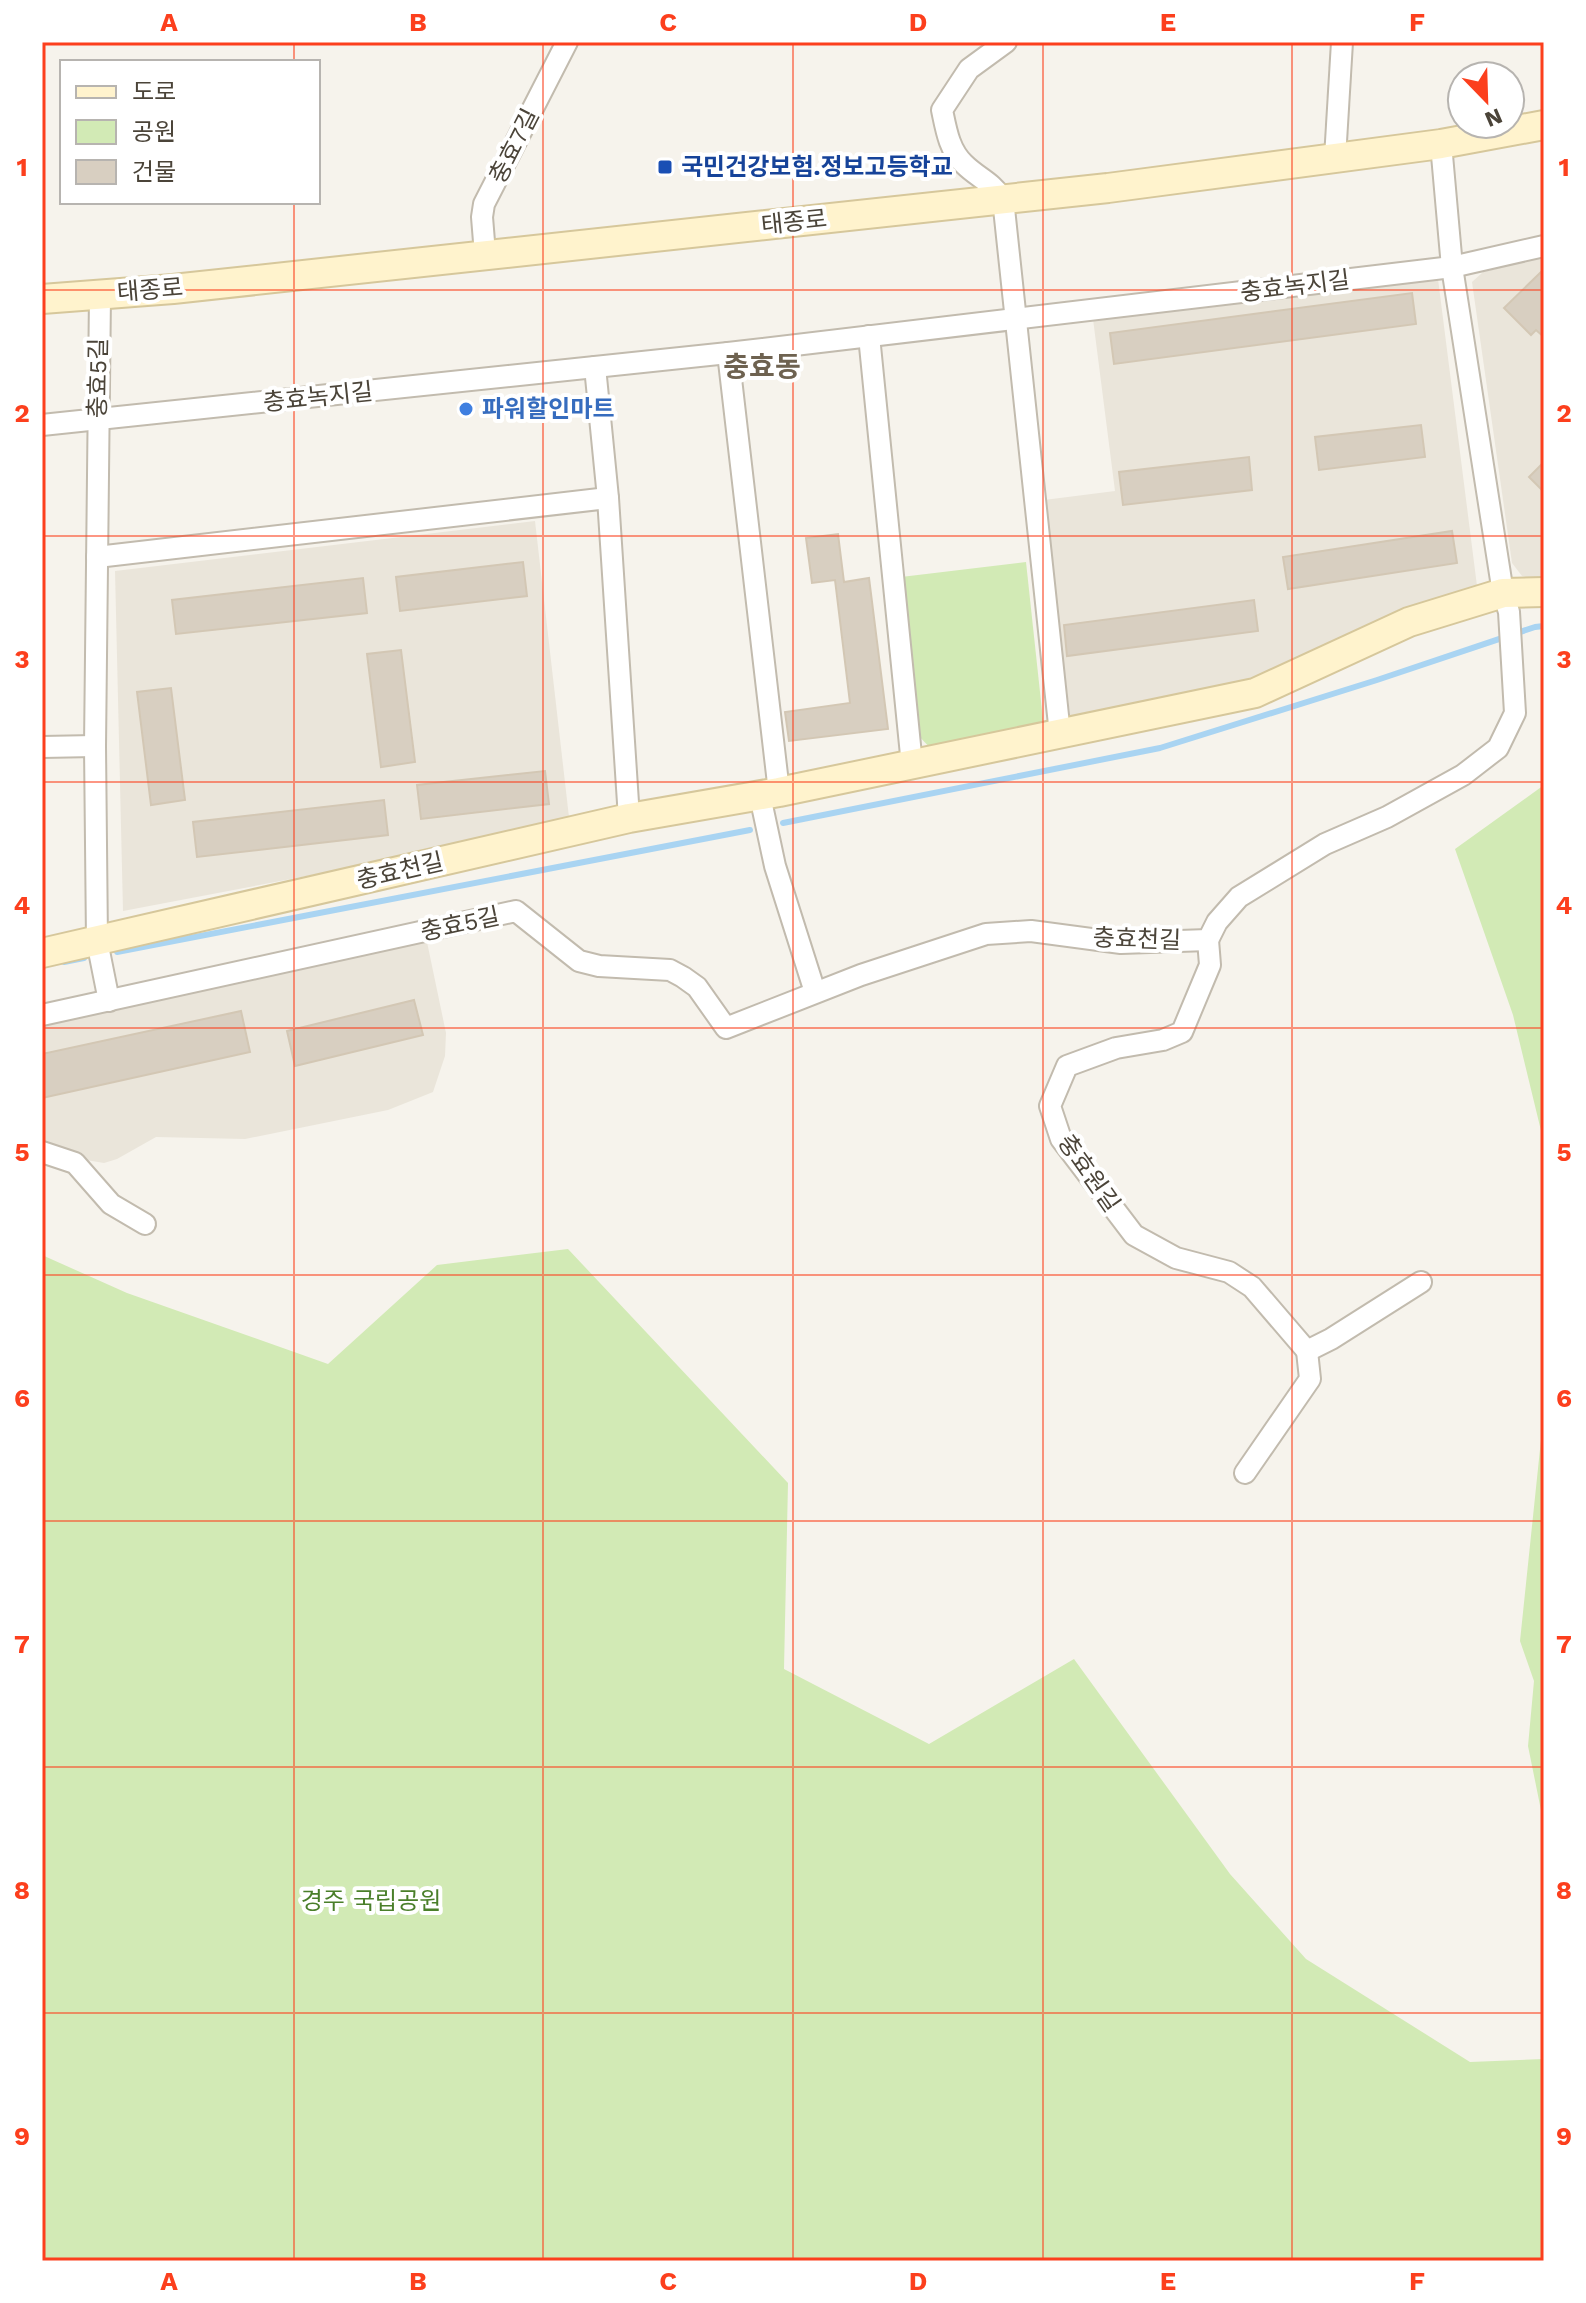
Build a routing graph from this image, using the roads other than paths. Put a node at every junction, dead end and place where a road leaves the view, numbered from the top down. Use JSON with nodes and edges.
{"nodes":[{"id":1,"x":567,"y":42,"type":"edge"},
{"id":2,"x":1006,"y":42,"type":"edge"},
{"id":3,"x":1342,"y":42,"type":"edge"},
{"id":4,"x":1544,"y":125,"type":"edge"},
{"id":5,"x":1441,"y":144,"type":"junction"},
{"id":6,"x":1335,"y":158,"type":"junction"},
{"id":7,"x":1003,"y":199,"type":"junction"},
{"id":8,"x":1544,"y":246,"type":"edge"},
{"id":9,"x":485,"y":254,"type":"junction"},
{"id":10,"x":1452,"y":267,"type":"junction"},
{"id":11,"x":100,"y":295,"type":"junction"},
{"id":12,"x":42,"y":299,"type":"edge"},
{"id":13,"x":1015,"y":319,"type":"junction"},
{"id":14,"x":869,"y":336,"type":"junction"},
{"id":15,"x":728,"y":353,"type":"junction"},
{"id":16,"x":595,"y":367,"type":"junction"},
{"id":17,"x":97,"y":421,"type":"junction"},
{"id":18,"x":42,"y":425,"type":"edge"},
{"id":19,"x":608,"y":498,"type":"junction"},
{"id":20,"x":97,"y":557,"type":"junction"},
{"id":21,"x":1544,"y":592,"type":"edge"},
{"id":22,"x":1503,"y":593,"type":"junction"},
{"id":23,"x":1060,"y":734,"type":"junction"},
{"id":24,"x":95,"y":746,"type":"junction"},
{"id":25,"x":42,"y":747,"type":"edge"},
{"id":26,"x":912,"y":765,"type":"junction"},
{"id":27,"x":770,"y":794,"type":"junction"},
{"id":28,"x":629,"y":818,"type":"junction"},
{"id":29,"x":1208,"y":940,"type":"junction"},
{"id":30,"x":97,"y":941,"type":"junction"},
{"id":31,"x":42,"y":953,"type":"edge"},
{"id":32,"x":815,"y":992,"type":"junction"},
{"id":33,"x":109,"y":1001,"type":"junction"},
{"id":34,"x":42,"y":1015,"type":"edge"},
{"id":35,"x":42,"y":1152,"type":"edge"},
{"id":36,"x":145,"y":1224,"type":"dead end"},
{"id":37,"x":1421,"y":1282,"type":"dead end"},
{"id":38,"x":1307,"y":1351,"type":"junction"},
{"id":39,"x":1245,"y":1473,"type":"dead end"}],
"edges":[{"from":1,"to":9,"type":"street","name":"충효7길"},
{"from":2,"to":7,"type":"street"},
{"from":3,"to":6,"type":"street"},
{"from":4,"to":5,"type":"street","name":"태종로"},
{"from":5,"to":6,"type":"street","name":"태종로"},
{"from":5,"to":10,"type":"street"},
{"from":6,"to":7,"type":"street","name":"태종로"},
{"from":7,"to":9,"type":"street","name":"태종로"},
{"from":7,"to":13,"type":"street"},
{"from":8,"to":10,"type":"street","name":"충효녹지길"},
{"from":9,"to":11,"type":"street","name":"태종로"},
{"from":10,"to":13,"type":"street","name":"충효녹지길"},
{"from":10,"to":22,"type":"street"},
{"from":11,"to":12,"type":"street","name":"태종로"},
{"from":11,"to":17,"type":"street","name":"충효5길"},
{"from":13,"to":14,"type":"street","name":"충효녹지길"},
{"from":13,"to":23,"type":"street"},
{"from":14,"to":15,"type":"street","name":"충효녹지길"},
{"from":14,"to":26,"type":"street"},
{"from":15,"to":16,"type":"street","name":"충효녹지길"},
{"from":15,"to":27,"type":"street"},
{"from":16,"to":17,"type":"street","name":"충효녹지길"},
{"from":16,"to":19,"type":"street"},
{"from":17,"to":18,"type":"street","name":"충효녹지길"},
{"from":17,"to":20,"type":"street","name":"충효5길"},
{"from":19,"to":20,"type":"street"},
{"from":19,"to":28,"type":"street"},
{"from":20,"to":24,"type":"street","name":"충효5길"},
{"from":21,"to":22,"type":"street","name":"충효천길"},
{"from":22,"to":23,"type":"street","name":"충효천길"},
{"from":22,"to":29,"type":"street","name":"충효천길"},
{"from":23,"to":26,"type":"street","name":"충효천길"},
{"from":24,"to":25,"type":"street"},
{"from":24,"to":30,"type":"street","name":"충효5길"},
{"from":26,"to":27,"type":"street","name":"충효천길"},
{"from":27,"to":28,"type":"street","name":"충효천길"},
{"from":27,"to":32,"type":"street"},
{"from":28,"to":30,"type":"street","name":"충효천길"},
{"from":29,"to":32,"type":"street","name":"충효천길"},
{"from":29,"to":38,"type":"street","name":"충효원길"},
{"from":30,"to":31,"type":"street","name":"충효천길"},
{"from":30,"to":33,"type":"street","name":"충효5길"},
{"from":32,"to":33,"type":"street","name":"충효5길"},
{"from":33,"to":34,"type":"street","name":"충효5길"},
{"from":35,"to":36,"type":"street"},
{"from":37,"to":38,"type":"street"},
{"from":38,"to":39,"type":"street"}]}
